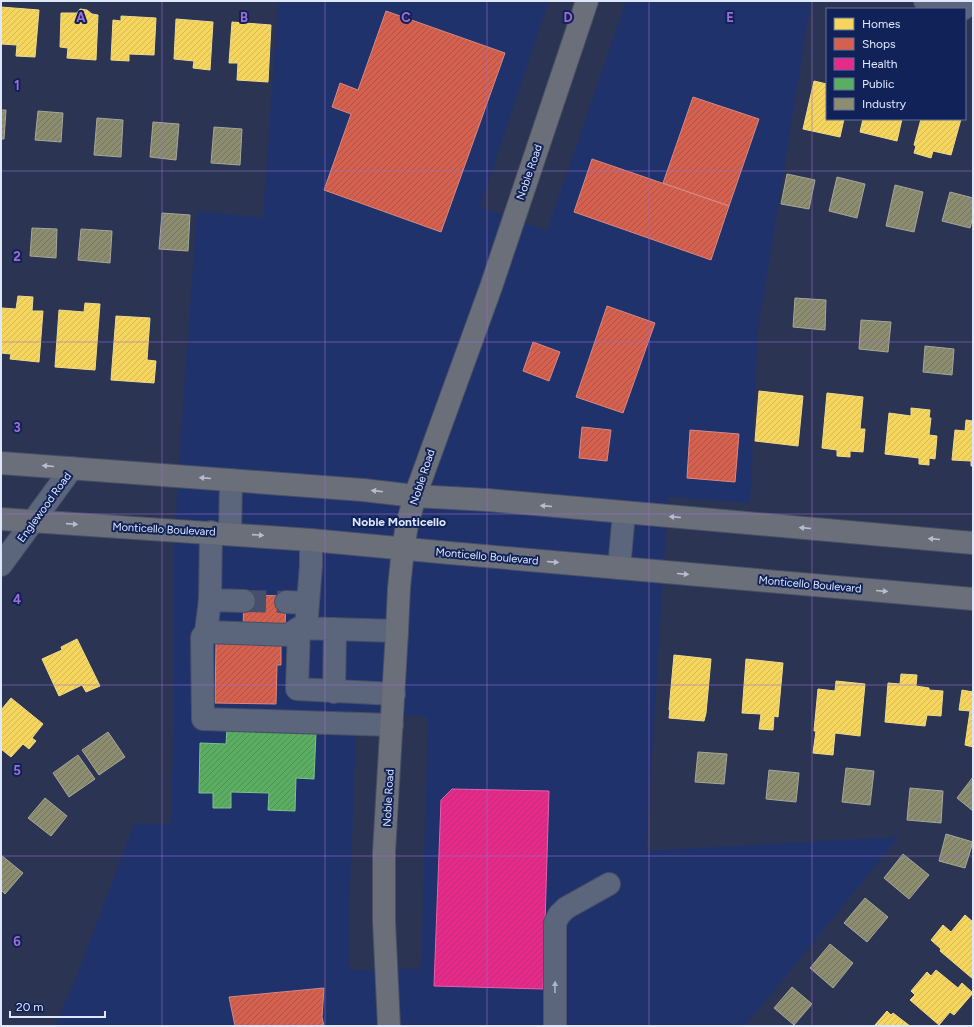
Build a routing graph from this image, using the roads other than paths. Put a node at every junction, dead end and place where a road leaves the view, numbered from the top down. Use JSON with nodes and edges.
{"nodes":[{"id":1,"x":587,"y":1,"type":"edge"},
{"id":2,"x":925,"y":1,"type":"edge"},
{"id":3,"x":959,"y":8,"type":"edge"},
{"id":4,"x":1,"y":463,"type":"edge"},
{"id":5,"x":72,"y":468,"type":"junction"},
{"id":6,"x":232,"y":480,"type":"junction"},
{"id":7,"x":415,"y":496,"type":"junction"},
{"id":8,"x":624,"y":512,"type":"junction"},
{"id":9,"x":1,"y":519,"type":"edge"},
{"id":10,"x":33,"y":521,"type":"junction"},
{"id":11,"x":220,"y":533,"type":"junction"},
{"id":12,"x":311,"y":540,"type":"junction"},
{"id":13,"x":973,"y":543,"type":"edge"},
{"id":14,"x":403,"y":549,"type":"junction"},
{"id":15,"x":1,"y":565,"type":"edge"},
{"id":16,"x":619,"y":568,"type":"junction"},
{"id":17,"x":973,"y":599,"type":"edge"},
{"id":18,"x":210,"y":600,"type":"junction"},
{"id":19,"x":244,"y":601,"type":"tunnel mouth"},
{"id":20,"x":286,"y":602,"type":"tunnel mouth"},
{"id":21,"x":308,"y":603,"type":"junction"},
{"id":22,"x":302,"y":628,"type":"junction"},
{"id":23,"x":335,"y":629,"type":"junction"},
{"id":24,"x":397,"y":631,"type":"junction"},
{"id":25,"x":206,"y":632,"type":"junction"},
{"id":26,"x":334,"y":692,"type":"junction"},
{"id":27,"x":394,"y":694,"type":"junction"},
{"id":28,"x":392,"y":724,"type":"junction"},
{"id":29,"x":609,"y":884,"type":"dead end"},
{"id":30,"x":389,"y":1026,"type":"edge"},
{"id":31,"x":555,"y":1026,"type":"edge"}],
"edges":[{"from":1,"to":7,"type":"main road","name":"Noble Road"},
{"from":2,"to":3,"type":"street"},
{"from":5,"to":4,"type":"main road","one_way":true},
{"from":6,"to":5,"type":"main road","one_way":true},
{"from":5,"to":10,"type":"street","name":"Englewood Road"},
{"from":7,"to":6,"type":"main road","one_way":true},
{"from":6,"to":11,"type":"street"},
{"from":8,"to":7,"type":"main road","one_way":true},
{"from":7,"to":14,"type":"main road","name":"Noble Road"},
{"from":13,"to":8,"type":"main road","one_way":true},
{"from":8,"to":16,"type":"street"},
{"from":9,"to":10,"type":"main road","name":"Monticello Boulevard"},
{"from":10,"to":11,"type":"main road","name":"Monticello Boulevard","one_way":true},
{"from":10,"to":15,"type":"street","name":"Englewood Road"},
{"from":11,"to":12,"type":"main road","name":"Monticello Boulevard","one_way":true},
{"from":11,"to":18,"type":"street"},
{"from":12,"to":14,"type":"main road","name":"Monticello Boulevard"},
{"from":12,"to":21,"type":"street"},
{"from":14,"to":16,"type":"main road","name":"Monticello Boulevard","one_way":true},
{"from":14,"to":24,"type":"main road","name":"Noble Road"},
{"from":16,"to":17,"type":"main road","name":"Monticello Boulevard","one_way":true},
{"from":18,"to":19,"type":"street"},
{"from":18,"to":25,"type":"street"},
{"from":20,"to":21,"type":"street"},
{"from":21,"to":22,"type":"street"},
{"from":22,"to":23,"type":"street"},
{"from":22,"to":25,"type":"street"},
{"from":22,"to":26,"type":"street"},
{"from":23,"to":24,"type":"street"},
{"from":23,"to":26,"type":"street"},
{"from":24,"to":27,"type":"main road","name":"Noble Road"},
{"from":25,"to":28,"type":"street"},
{"from":26,"to":27,"type":"street"},
{"from":27,"to":28,"type":"main road","name":"Noble Road"},
{"from":28,"to":30,"type":"main road","name":"Noble Road"},
{"from":31,"to":29,"type":"street","one_way":true}]}
